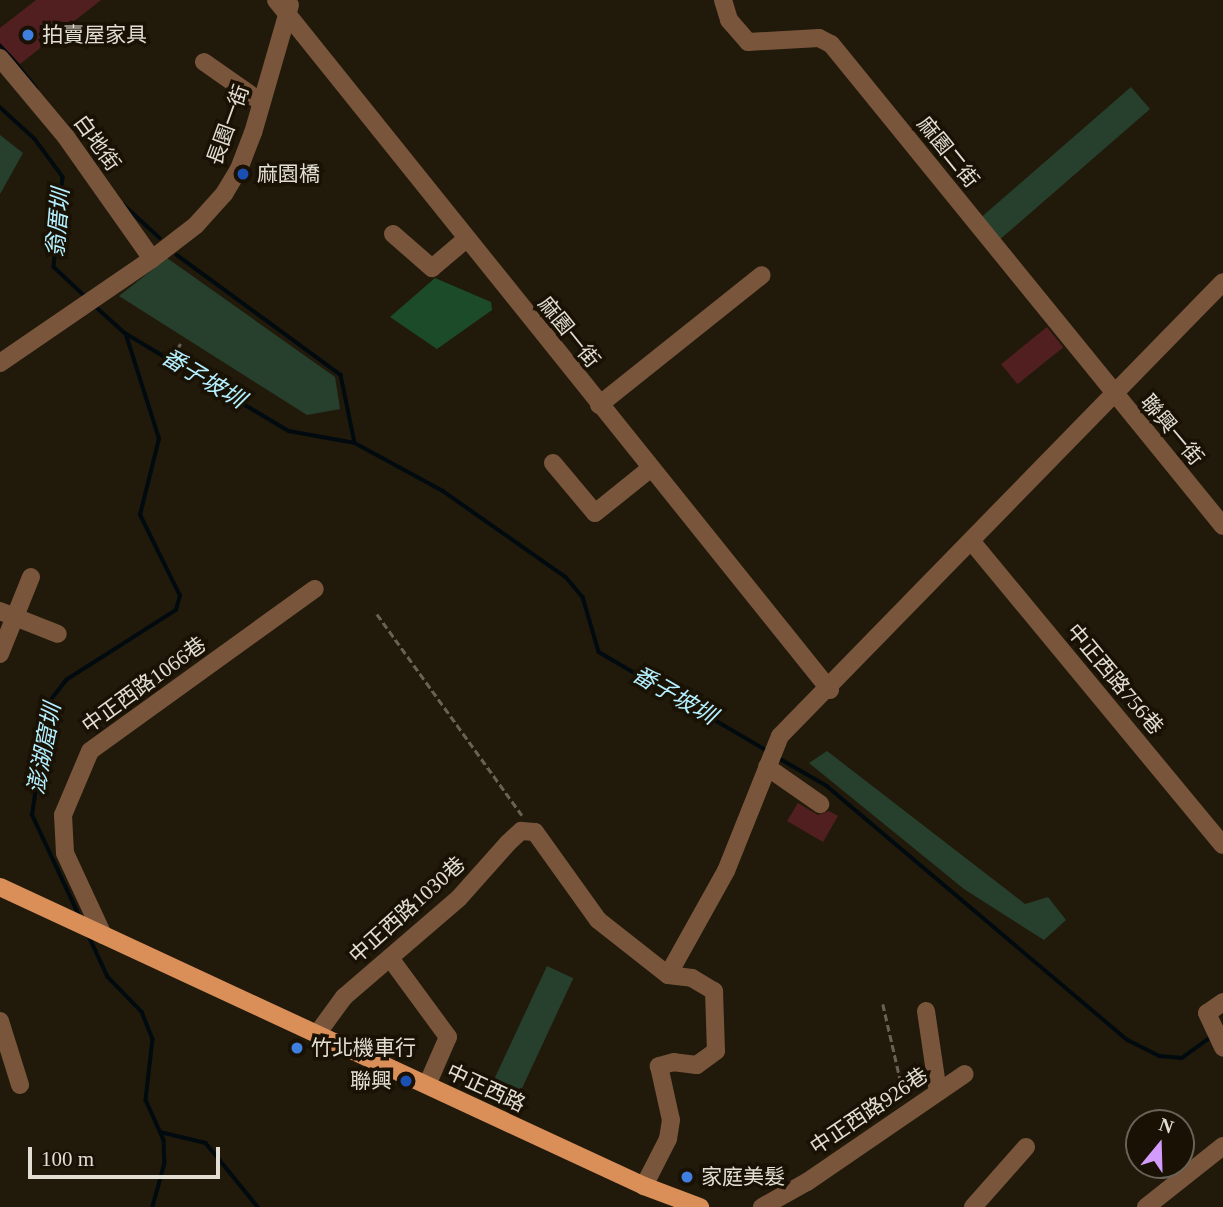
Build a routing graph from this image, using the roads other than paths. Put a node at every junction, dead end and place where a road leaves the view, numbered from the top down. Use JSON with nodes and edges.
{"nodes":[{"id":1,"x":723,"y":0,"type":"edge"},
{"id":2,"x":285,"y":4,"type":"edge"},
{"id":3,"x":0,"y":58,"type":"edge"},
{"id":4,"x":204,"y":62,"type":"dead end"},
{"id":5,"x":261,"y":102,"type":"junction"},
{"id":6,"x":393,"y":234,"type":"dead end"},
{"id":7,"x":465,"y":240,"type":"junction"},
{"id":8,"x":152,"y":260,"type":"junction"},
{"id":9,"x":762,"y":275,"type":"dead end"},
{"id":10,"x":1223,"y":282,"type":"edge"},
{"id":11,"x":0,"y":363,"type":"edge"},
{"id":12,"x":1113,"y":396,"type":"junction"},
{"id":13,"x":599,"y":405,"type":"junction"},
{"id":14,"x":553,"y":463,"type":"dead end"},
{"id":15,"x":650,"y":468,"type":"junction"},
{"id":16,"x":1223,"y":526,"type":"edge"},
{"id":17,"x":972,"y":542,"type":"junction"},
{"id":18,"x":31,"y":577,"type":"dead end"},
{"id":19,"x":315,"y":589,"type":"dead end"},
{"id":20,"x":7,"y":614,"type":"edge"},
{"id":21,"x":58,"y":634,"type":"dead end"},
{"id":22,"x":0,"y":654,"type":"edge"},
{"id":23,"x":830,"y":690,"type":"junction"},
{"id":24,"x":767,"y":766,"type":"junction"},
{"id":25,"x":820,"y":804,"type":"dead end"},
{"id":26,"x":1223,"y":845,"type":"edge"},
{"id":27,"x":0,"y":887,"type":"edge"},
{"id":28,"x":103,"y":934,"type":"junction"},
{"id":29,"x":390,"y":958,"type":"junction"},
{"id":30,"x":668,"y":975,"type":"junction"},
{"id":31,"x":1223,"y":1002,"type":"edge"},
{"id":32,"x":926,"y":1011,"type":"dead end"},
{"id":33,"x":0,"y":1021,"type":"edge"},
{"id":34,"x":317,"y":1034,"type":"junction"},
{"id":35,"x":1223,"y":1047,"type":"edge"},
{"id":36,"x":965,"y":1074,"type":"dead end"},
{"id":37,"x":20,"y":1085,"type":"dead end"},
{"id":38,"x":427,"y":1085,"type":"junction"},
{"id":39,"x":937,"y":1092,"type":"junction"},
{"id":40,"x":1223,"y":1146,"type":"edge"},
{"id":41,"x":1026,"y":1147,"type":"dead end"},
{"id":42,"x":644,"y":1186,"type":"junction"},
{"id":43,"x":695,"y":1206,"type":"edge"},
{"id":44,"x":762,"y":1207,"type":"edge"},
{"id":45,"x":973,"y":1207,"type":"edge"},
{"id":46,"x":1146,"y":1207,"type":"edge"}],
"edges":[{"from":1,"to":12,"type":"street","name":"麻園二街"},
{"from":2,"to":5,"type":"street","name":"長園一街"},
{"from":2,"to":7,"type":"street","name":"麻園一街"},
{"from":3,"to":8,"type":"street","name":"白地街"},
{"from":4,"to":5,"type":"street"},
{"from":5,"to":8,"type":"street","name":"長園一街"},
{"from":6,"to":7,"type":"street"},
{"from":7,"to":13,"type":"street","name":"麻園一街"},
{"from":8,"to":11,"type":"street","name":"長園一街"},
{"from":9,"to":13,"type":"street"},
{"from":10,"to":12,"type":"street"},
{"from":12,"to":16,"type":"street","name":"聯興一街"},
{"from":12,"to":17,"type":"street"},
{"from":13,"to":15,"type":"street","name":"麻園一街"},
{"from":14,"to":15,"type":"street"},
{"from":15,"to":23,"type":"street","name":"麻園一街"},
{"from":17,"to":23,"type":"street"},
{"from":17,"to":26,"type":"street","name":"中正西路756巷"},
{"from":18,"to":20,"type":"street"},
{"from":19,"to":28,"type":"street","name":"中正西路1066巷"},
{"from":20,"to":21,"type":"street"},
{"from":20,"to":22,"type":"street"},
{"from":23,"to":24,"type":"street"},
{"from":24,"to":25,"type":"street"},
{"from":24,"to":30,"type":"street"},
{"from":27,"to":28,"type":"main road","name":"中正西路"},
{"from":28,"to":34,"type":"main road","name":"中正西路"},
{"from":29,"to":30,"type":"street","name":"中正西路1030巷"},
{"from":29,"to":34,"type":"street","name":"中正西路1030巷"},
{"from":29,"to":38,"type":"street"},
{"from":30,"to":42,"type":"street"},
{"from":31,"to":35,"type":"street"},
{"from":32,"to":39,"type":"street"},
{"from":33,"to":37,"type":"street"},
{"from":34,"to":38,"type":"main road","name":"中正西路"},
{"from":36,"to":39,"type":"street","name":"中正西路926巷"},
{"from":38,"to":42,"type":"main road","name":"中正西路"},
{"from":39,"to":44,"type":"street","name":"中正西路926巷"},
{"from":40,"to":46,"type":"street"},
{"from":41,"to":45,"type":"street"},
{"from":42,"to":43,"type":"main road","name":"中正西路"}]}
